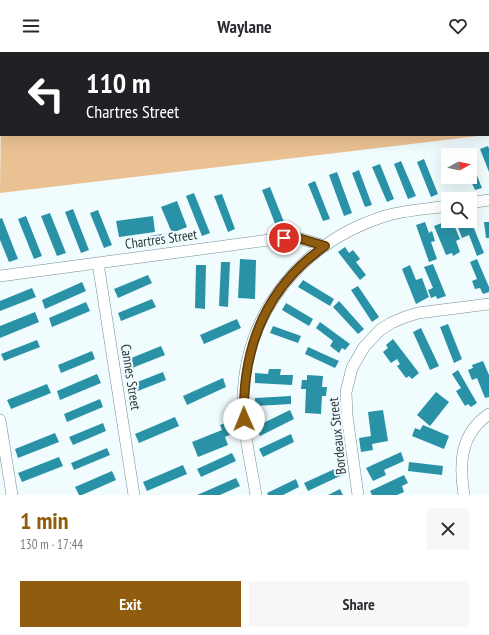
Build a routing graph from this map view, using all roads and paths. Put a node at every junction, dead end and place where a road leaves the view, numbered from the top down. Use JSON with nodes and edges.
{"nodes":[{"id":1,"x":489,"y":200,"type":"edge"},
{"id":2,"x":477,"y":202,"type":"edge"},
{"id":3,"x":441,"y":207,"type":"edge"},
{"id":4,"x":325,"y":246,"type":"junction"},
{"id":5,"x":98,"y":263,"type":"junction"},
{"id":6,"x":0,"y":276,"type":"edge"},
{"id":7,"x":489,"y":304,"type":"edge"},
{"id":8,"x":489,"y":414,"type":"edge"},
{"id":9,"x":0,"y":420,"type":"edge"},
{"id":10,"x":12,"y":495,"type":"edge"},
{"id":11,"x":134,"y":495,"type":"edge"},
{"id":12,"x":256,"y":495,"type":"edge"},
{"id":13,"x":358,"y":495,"type":"edge"},
{"id":14,"x":464,"y":495,"type":"edge"}],
"edges":[{"from":1,"to":2,"type":"street"},
{"from":3,"to":4,"type":"street"},
{"from":4,"to":5,"type":"street","name":"Chartres Street"},
{"from":4,"to":12,"type":"street"},
{"from":5,"to":6,"type":"street","name":"Chartres Street"},
{"from":5,"to":11,"type":"street","name":"Cannes Street"},
{"from":7,"to":13,"type":"street","name":"Bordeaux Street"},
{"from":8,"to":14,"type":"street"},
{"from":9,"to":10,"type":"street"}]}
